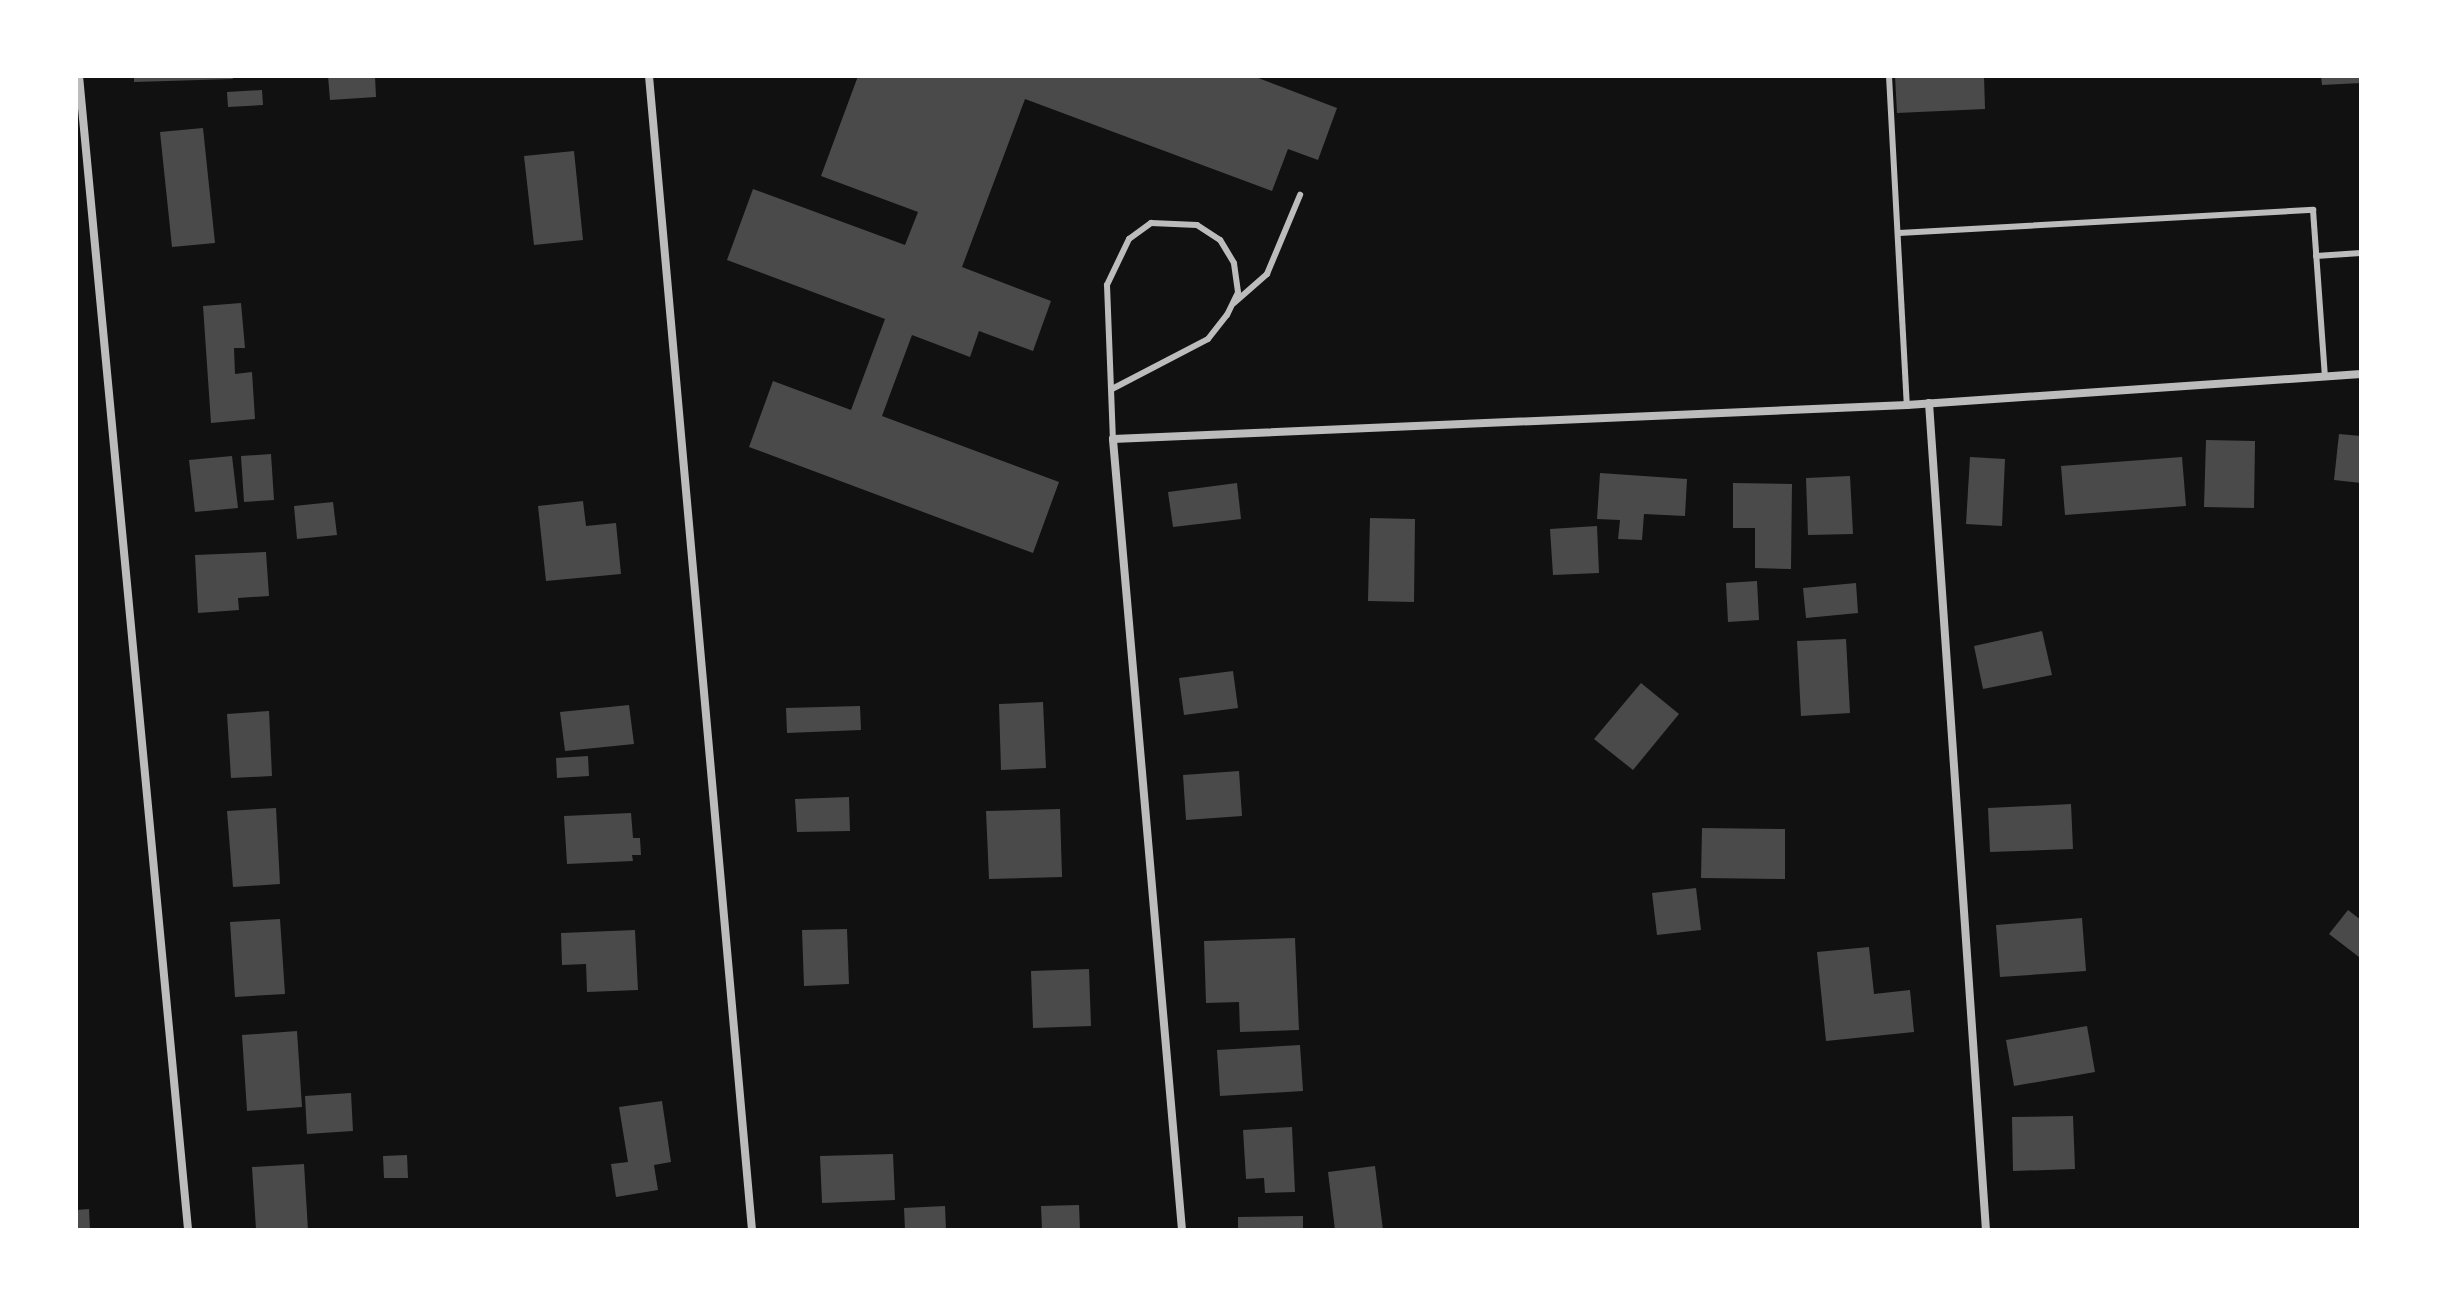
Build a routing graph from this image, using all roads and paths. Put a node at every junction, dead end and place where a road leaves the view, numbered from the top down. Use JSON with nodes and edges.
{"nodes":[{"id":1,"x":79,"y":76,"type":"edge"},
{"id":2,"x":649,"y":76,"type":"edge"},
{"id":3,"x":1889,"y":76,"type":"edge"},
{"id":4,"x":1300,"y":195,"type":"dead end"},
{"id":5,"x":1899,"y":233,"type":"junction"},
{"id":6,"x":2361,"y":253,"type":"edge"},
{"id":7,"x":2316,"y":256,"type":"junction"},
{"id":8,"x":1232,"y":306,"type":"junction"},
{"id":9,"x":2361,"y":374,"type":"edge"},
{"id":10,"x":2325,"y":376,"type":"junction"},
{"id":11,"x":1112,"y":389,"type":"junction"},
{"id":12,"x":1929,"y":403,"type":"junction"},
{"id":13,"x":1907,"y":405,"type":"junction"},
{"id":14,"x":1113,"y":439,"type":"junction"},
{"id":15,"x":188,"y":1230,"type":"edge"},
{"id":16,"x":752,"y":1230,"type":"edge"},
{"id":17,"x":1182,"y":1230,"type":"edge"},
{"id":18,"x":1986,"y":1230,"type":"edge"}],
"edges":[{"from":1,"to":15,"type":"street"},
{"from":2,"to":16,"type":"street"},
{"from":3,"to":5,"type":"lane"},
{"from":4,"to":8,"type":"lane"},
{"from":5,"to":7,"type":"lane"},
{"from":5,"to":13,"type":"lane"},
{"from":6,"to":7,"type":"lane"},
{"from":7,"to":10,"type":"lane"},
{"from":8,"to":11,"type":"lane"},
{"from":8,"to":11,"type":"lane"},
{"from":9,"to":10,"type":"street"},
{"from":10,"to":12,"type":"street"},
{"from":11,"to":14,"type":"lane"},
{"from":12,"to":13,"type":"street"},
{"from":12,"to":18,"type":"street"},
{"from":13,"to":14,"type":"street"},
{"from":14,"to":17,"type":"street"}]}
